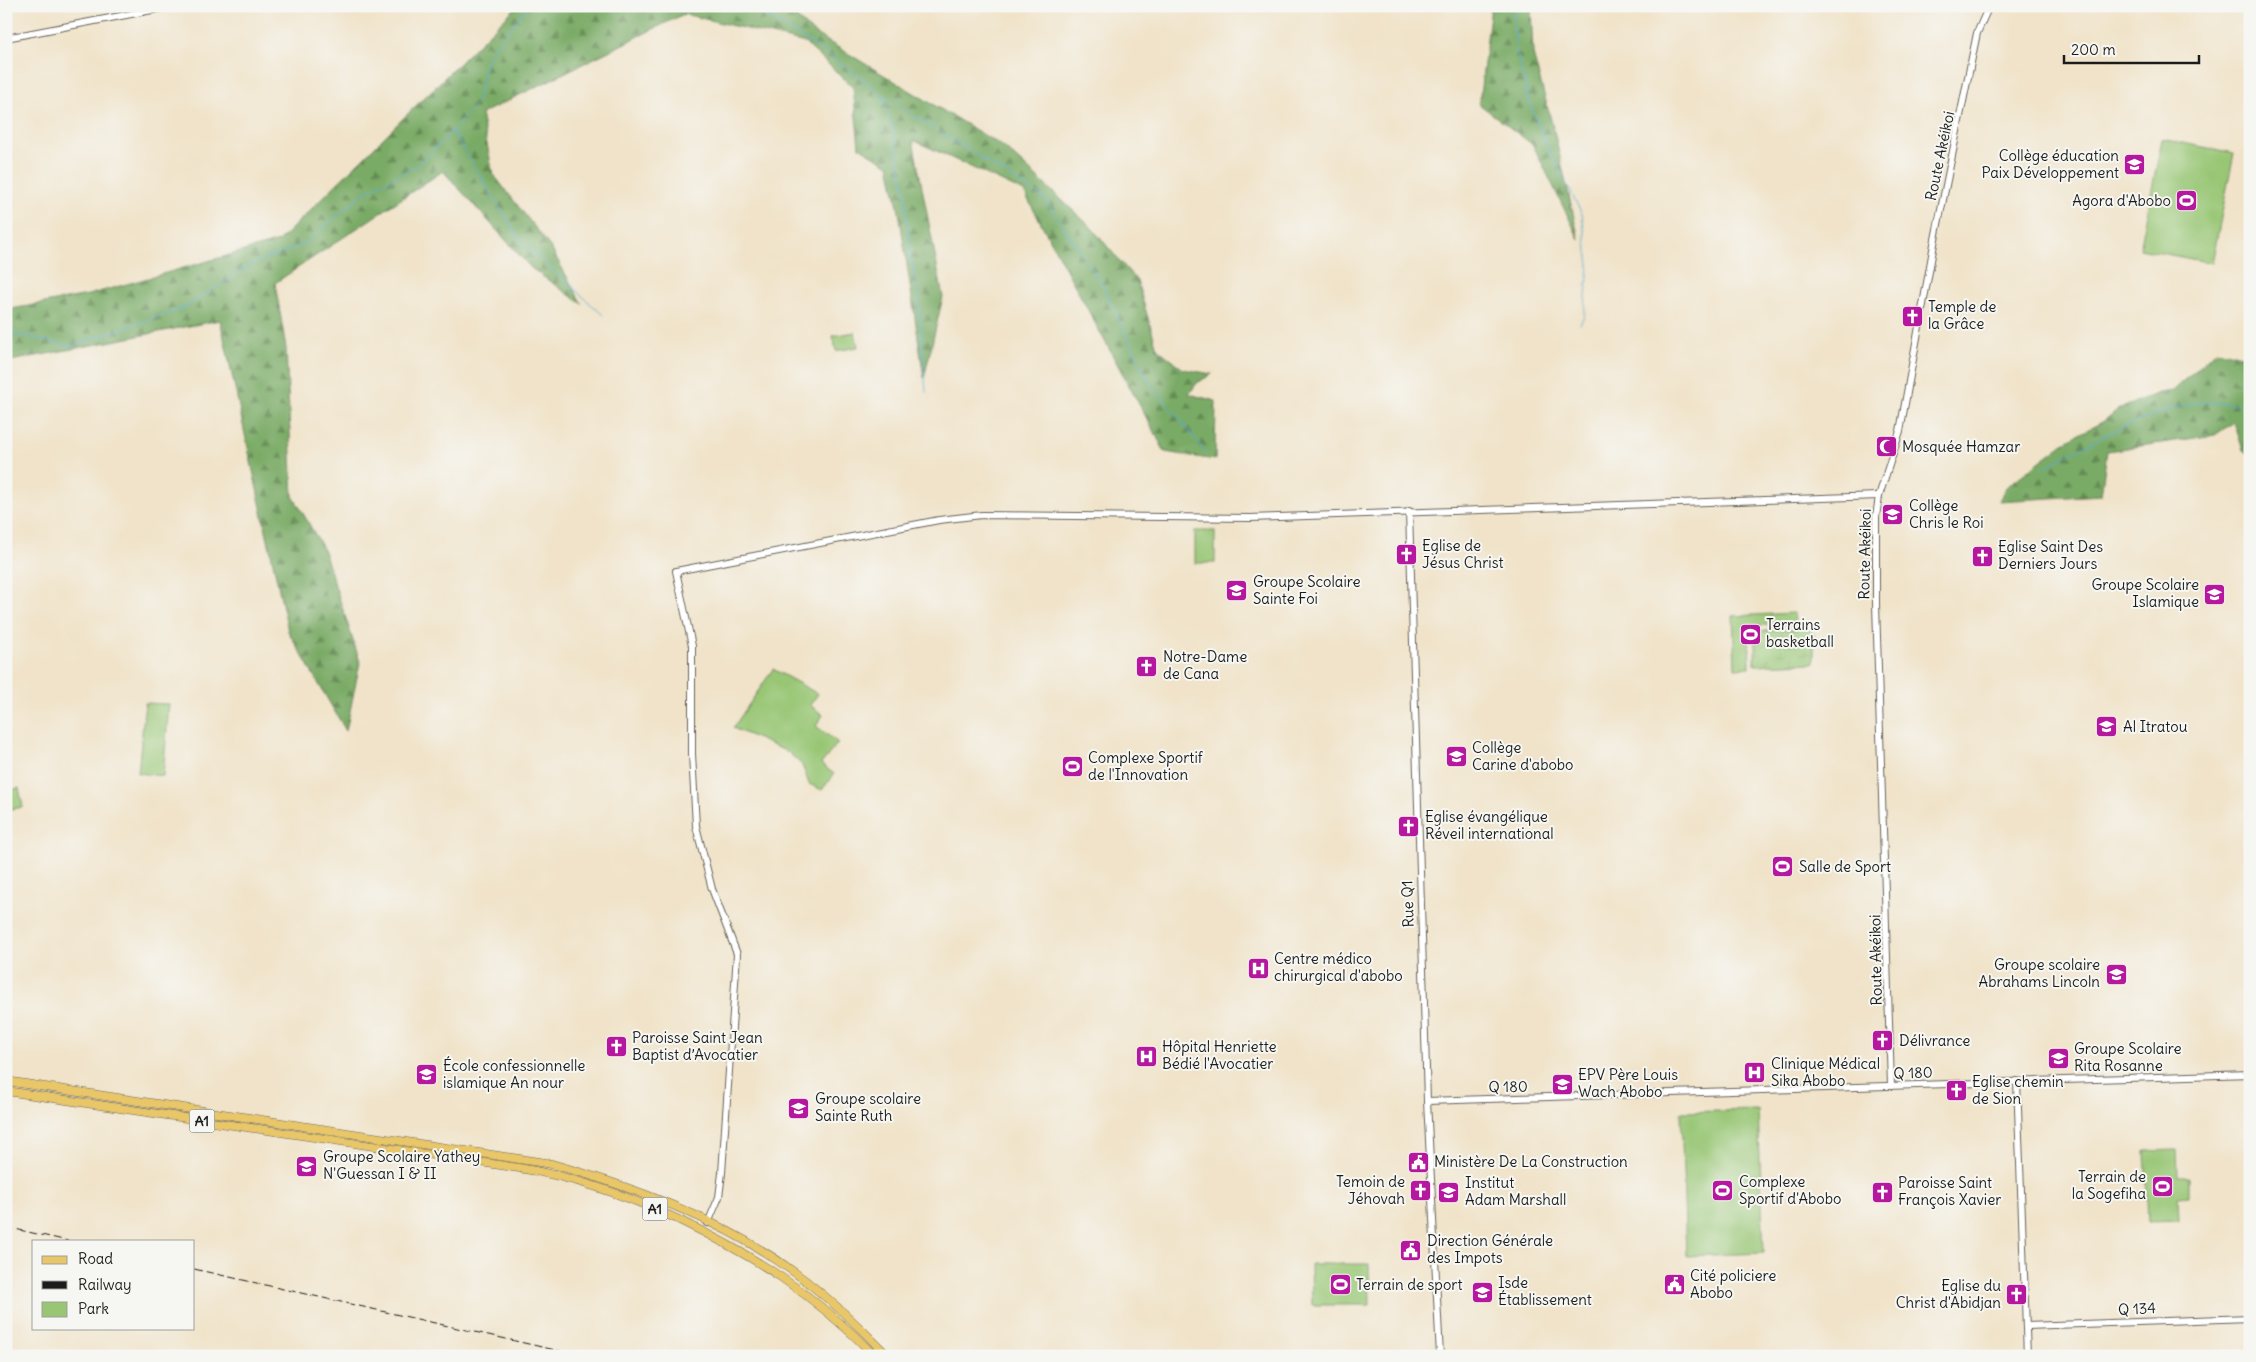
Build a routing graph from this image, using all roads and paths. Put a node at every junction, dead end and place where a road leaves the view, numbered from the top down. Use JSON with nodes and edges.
{"nodes":[{"id":1,"x":174,"y":6,"type":"edge"},
{"id":2,"x":1989,"y":6,"type":"edge"},
{"id":3,"x":6,"y":38,"type":"edge"},
{"id":4,"x":1879,"y":496,"type":"junction"},
{"id":5,"x":1409,"y":511,"type":"junction"},
{"id":6,"x":2250,"y":1074,"type":"edge"},
{"id":7,"x":6,"y":1076,"type":"edge"},
{"id":8,"x":6,"y":1081,"type":"edge"},
{"id":9,"x":2017,"y":1081,"type":"junction"},
{"id":10,"x":32,"y":1085,"type":"junction"},
{"id":11,"x":1891,"y":1086,"type":"junction"},
{"id":12,"x":6,"y":1092,"type":"edge"},
{"id":13,"x":1427,"y":1101,"type":"junction"},
{"id":14,"x":708,"y":1223,"type":"junction"},
{"id":15,"x":2250,"y":1318,"type":"edge"},
{"id":16,"x":2026,"y":1326,"type":"junction"},
{"id":17,"x":875,"y":1356,"type":"edge"},
{"id":18,"x":888,"y":1356,"type":"edge"},
{"id":19,"x":1440,"y":1356,"type":"edge"},
{"id":20,"x":2027,"y":1356,"type":"edge"}],
"edges":[{"from":1,"to":3,"type":"street"},
{"from":2,"to":4,"type":"street","name":"Route Akéikoi"},
{"from":4,"to":5,"type":"street"},
{"from":4,"to":11,"type":"street","name":"Route Akéikoi"},
{"from":5,"to":13,"type":"street","name":"Rue Q1"},
{"from":5,"to":14,"type":"street"},
{"from":6,"to":9,"type":"street","name":"Q 180"},
{"from":7,"to":10,"type":"main road"},
{"from":8,"to":10,"type":"main road","number":"A1"},
{"from":9,"to":11,"type":"street","name":"Q 180"},
{"from":9,"to":16,"type":"street"},
{"from":10,"to":14,"type":"main road","number":"A1"},
{"from":11,"to":13,"type":"street","name":"Q 180"},
{"from":12,"to":17,"type":"main road","number":"A1"},
{"from":13,"to":19,"type":"street","name":"Rue Q1"},
{"from":14,"to":18,"type":"main road","number":"A1"},
{"from":15,"to":16,"type":"street","name":"Q 134"},
{"from":16,"to":20,"type":"street"}]}
